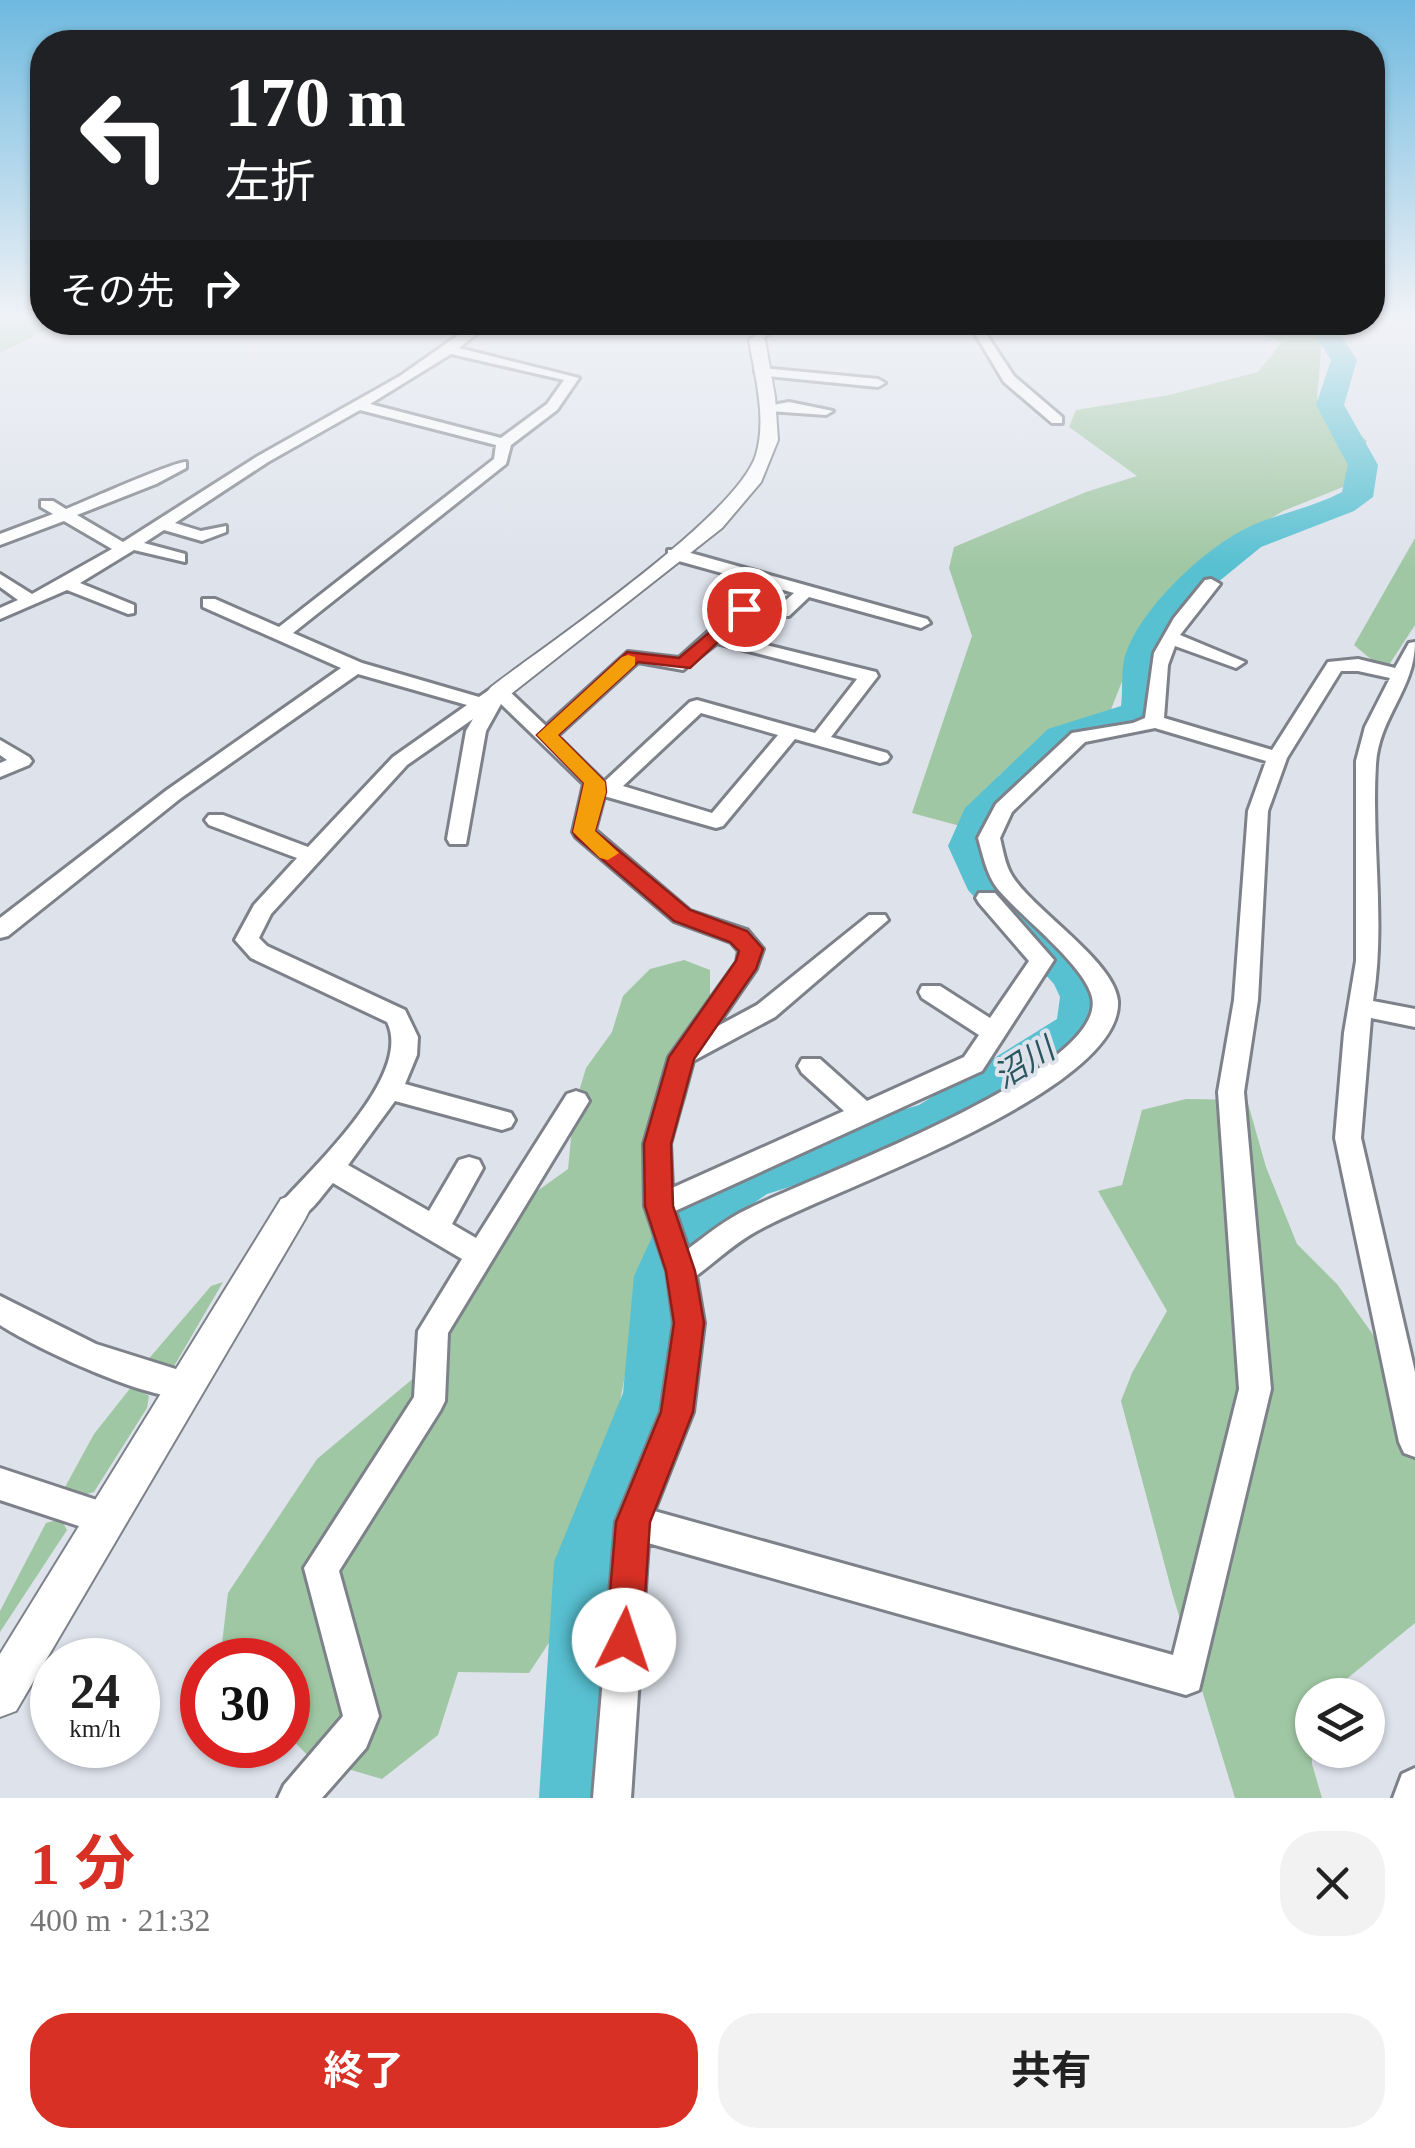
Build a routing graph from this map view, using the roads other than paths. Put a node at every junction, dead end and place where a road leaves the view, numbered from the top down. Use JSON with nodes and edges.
{"nodes":[{"id":1,"x":372,"y":399,"type":"edge"},
{"id":2,"x":558,"y":399,"type":"edge"},
{"id":3,"x":767,"y":399,"type":"edge"},
{"id":4,"x":1033,"y":399,"type":"edge"},
{"id":5,"x":360,"y":406,"type":"junction"},
{"id":6,"x":769,"y":407,"type":"junction"},
{"id":7,"x":460,"y":410,"type":"dead end"},
{"id":8,"x":826,"y":412,"type":"dead end"},
{"id":9,"x":1057,"y":420,"type":"dead end"},
{"id":10,"x":435,"y":426,"type":"junction"},
{"id":11,"x":504,"y":443,"type":"junction"},
{"id":12,"x":181,"y":465,"type":"dead end"},
{"id":13,"x":176,"y":490,"type":"junction"},
{"id":14,"x":47,"y":504,"type":"dead end"},
{"id":15,"x":67,"y":516,"type":"junction"},
{"id":16,"x":162,"y":524,"type":"junction"},
{"id":17,"x":220,"y":530,"type":"dead end"},
{"id":18,"x":0,"y":540,"type":"edge"},
{"id":19,"x":127,"y":547,"type":"junction"},
{"id":20,"x":674,"y":554,"type":"junction"},
{"id":21,"x":179,"y":558,"type":"dead end"},
{"id":22,"x":0,"y":579,"type":"edge"},
{"id":23,"x":68,"y":584,"type":"junction"},
{"id":24,"x":1211,"y":584,"type":"dead end"},
{"id":25,"x":806,"y":591,"type":"junction"},
{"id":26,"x":31,"y":602,"type":"junction"},
{"id":27,"x":209,"y":603,"type":"dead end"},
{"id":28,"x":128,"y":609,"type":"dead end"},
{"id":29,"x":0,"y":614,"type":"edge"},
{"id":30,"x":920,"y":624,"type":"dead end"},
{"id":31,"x":282,"y":633,"type":"junction"},
{"id":32,"x":714,"y":636,"type":"junction"},
{"id":33,"x":1170,"y":638,"type":"junction"},
{"id":34,"x":1415,"y":647,"type":"edge"},
{"id":35,"x":1236,"y":662,"type":"dead end"},
{"id":36,"x":355,"y":668,"type":"junction"},
{"id":37,"x":1398,"y":674,"type":"junction"},
{"id":38,"x":492,"y":696,"type":"junction"},
{"id":39,"x":1154,"y":721,"type":"junction"},
{"id":40,"x":791,"y":732,"type":"junction"},
{"id":41,"x":547,"y":735,"type":"junction"},
{"id":42,"x":819,"y":740,"type":"junction"},
{"id":43,"x":0,"y":746,"type":"edge"},
{"id":44,"x":880,"y":757,"type":"dead end"},
{"id":45,"x":1277,"y":758,"type":"junction"},
{"id":46,"x":0,"y":771,"type":"edge"},
{"id":47,"x":602,"y":790,"type":"junction"},
{"id":48,"x":216,"y":820,"type":"dead end"},
{"id":49,"x":458,"y":839,"type":"dead end"},
{"id":50,"x":312,"y":856,"type":"junction"},
{"id":51,"x":986,"y":898,"type":"dead end"},
{"id":52,"x":877,"y":920,"type":"dead end"},
{"id":53,"x":0,"y":930,"type":"edge"},
{"id":54,"x":931,"y":992,"type":"dead end"},
{"id":55,"x":1360,"y":1007,"type":"junction"},
{"id":56,"x":1415,"y":1018,"type":"edge"},
{"id":57,"x":995,"y":1032,"type":"junction"},
{"id":58,"x":682,"y":1057,"type":"junction"},
{"id":59,"x":811,"y":1066,"type":"dead end"},
{"id":60,"x":389,"y":1089,"type":"junction"},
{"id":61,"x":576,"y":1101,"type":"dead end"},
{"id":62,"x":863,"y":1113,"type":"junction"},
{"id":63,"x":502,"y":1120,"type":"dead end"},
{"id":64,"x":328,"y":1167,"type":"junction"},
{"id":65,"x":470,"y":1168,"type":"dead end"},
{"id":66,"x":293,"y":1209,"type":"joint"},
{"id":67,"x":663,"y":1219,"type":"junction"},
{"id":68,"x":436,"y":1228,"type":"junction"},
{"id":69,"x":480,"y":1255,"type":"junction"},
{"id":70,"x":681,"y":1271,"type":"junction"},
{"id":71,"x":0,"y":1309,"type":"edge"},
{"id":72,"x":187,"y":1386,"type":"junction"},
{"id":73,"x":1415,"y":1442,"type":"edge"},
{"id":74,"x":0,"y":1484,"type":"edge"},
{"id":75,"x":106,"y":1520,"type":"junction"},
{"id":76,"x":633,"y":1522,"type":"junction"},
{"id":77,"x":0,"y":1696,"type":"edge"},
{"id":78,"x":1415,"y":1786,"type":"edge"},
{"id":79,"x":297,"y":1798,"type":"edge"},
{"id":80,"x":612,"y":1798,"type":"edge"},
{"id":81,"x":1412,"y":1798,"type":"edge"}],
"edges":[{"from":1,"to":5,"type":"street"},
{"from":2,"to":11,"type":"street"},
{"from":3,"to":6,"type":"street"},
{"from":4,"to":9,"type":"street"},
{"from":5,"to":10,"type":"street"},
{"from":5,"to":13,"type":"street"},
{"from":6,"to":8,"type":"street"},
{"from":6,"to":20,"type":"street"},
{"from":7,"to":10,"type":"street"},
{"from":10,"to":11,"type":"street"},
{"from":11,"to":31,"type":"street"},
{"from":12,"to":13,"type":"street"},
{"from":13,"to":15,"type":"street"},
{"from":13,"to":16,"type":"street"},
{"from":14,"to":15,"type":"street"},
{"from":15,"to":18,"type":"street"},
{"from":15,"to":19,"type":"street"},
{"from":16,"to":17,"type":"street"},
{"from":16,"to":19,"type":"street"},
{"from":19,"to":21,"type":"street"},
{"from":19,"to":23,"type":"street"},
{"from":20,"to":25,"type":"street"},
{"from":20,"to":38,"type":"street"},
{"from":22,"to":26,"type":"street"},
{"from":23,"to":26,"type":"street"},
{"from":23,"to":28,"type":"street"},
{"from":24,"to":33,"type":"street"},
{"from":25,"to":30,"type":"street"},
{"from":25,"to":32,"type":"street"},
{"from":26,"to":29,"type":"street"},
{"from":27,"to":31,"type":"street"},
{"from":31,"to":36,"type":"street"},
{"from":32,"to":41,"type":"street"},
{"from":32,"to":42,"type":"street"},
{"from":33,"to":35,"type":"street"},
{"from":33,"to":39,"type":"street"},
{"from":34,"to":37,"type":"street"},
{"from":36,"to":38,"type":"street"},
{"from":36,"to":53,"type":"street"},
{"from":37,"to":45,"type":"street"},
{"from":37,"to":55,"type":"street"},
{"from":38,"to":41,"type":"street"},
{"from":38,"to":49,"type":"street"},
{"from":38,"to":50,"type":"street"},
{"from":39,"to":45,"type":"street"},
{"from":39,"to":70,"type":"street"},
{"from":40,"to":42,"type":"street"},
{"from":40,"to":47,"type":"street"},
{"from":40,"to":47,"type":"street"},
{"from":41,"to":47,"type":"street"},
{"from":42,"to":44,"type":"street"},
{"from":43,"to":46,"type":"street"},
{"from":45,"to":76,"type":"street"},
{"from":47,"to":58,"type":"street"},
{"from":48,"to":50,"type":"street"},
{"from":50,"to":60,"type":"street"},
{"from":51,"to":57,"type":"street"},
{"from":52,"to":58,"type":"street"},
{"from":54,"to":57,"type":"street"},
{"from":55,"to":56,"type":"street"},
{"from":55,"to":73,"type":"street"},
{"from":57,"to":62,"type":"street"},
{"from":58,"to":67,"type":"street"},
{"from":59,"to":62,"type":"street"},
{"from":60,"to":63,"type":"street"},
{"from":60,"to":64,"type":"street"},
{"from":61,"to":69,"type":"street"},
{"from":62,"to":67,"type":"street"},
{"from":64,"to":66,"type":"street"},
{"from":64,"to":68,"type":"street"},
{"from":65,"to":68,"type":"street"},
{"from":66,"to":72,"type":"street"},
{"from":67,"to":70,"type":"street"},
{"from":68,"to":69,"type":"street"},
{"from":69,"to":79,"type":"street"},
{"from":70,"to":76,"type":"street"},
{"from":71,"to":72,"type":"street"},
{"from":72,"to":75,"type":"street"},
{"from":74,"to":75,"type":"street"},
{"from":75,"to":77,"type":"street"},
{"from":76,"to":80,"type":"street"},
{"from":78,"to":81,"type":"street"}]}
